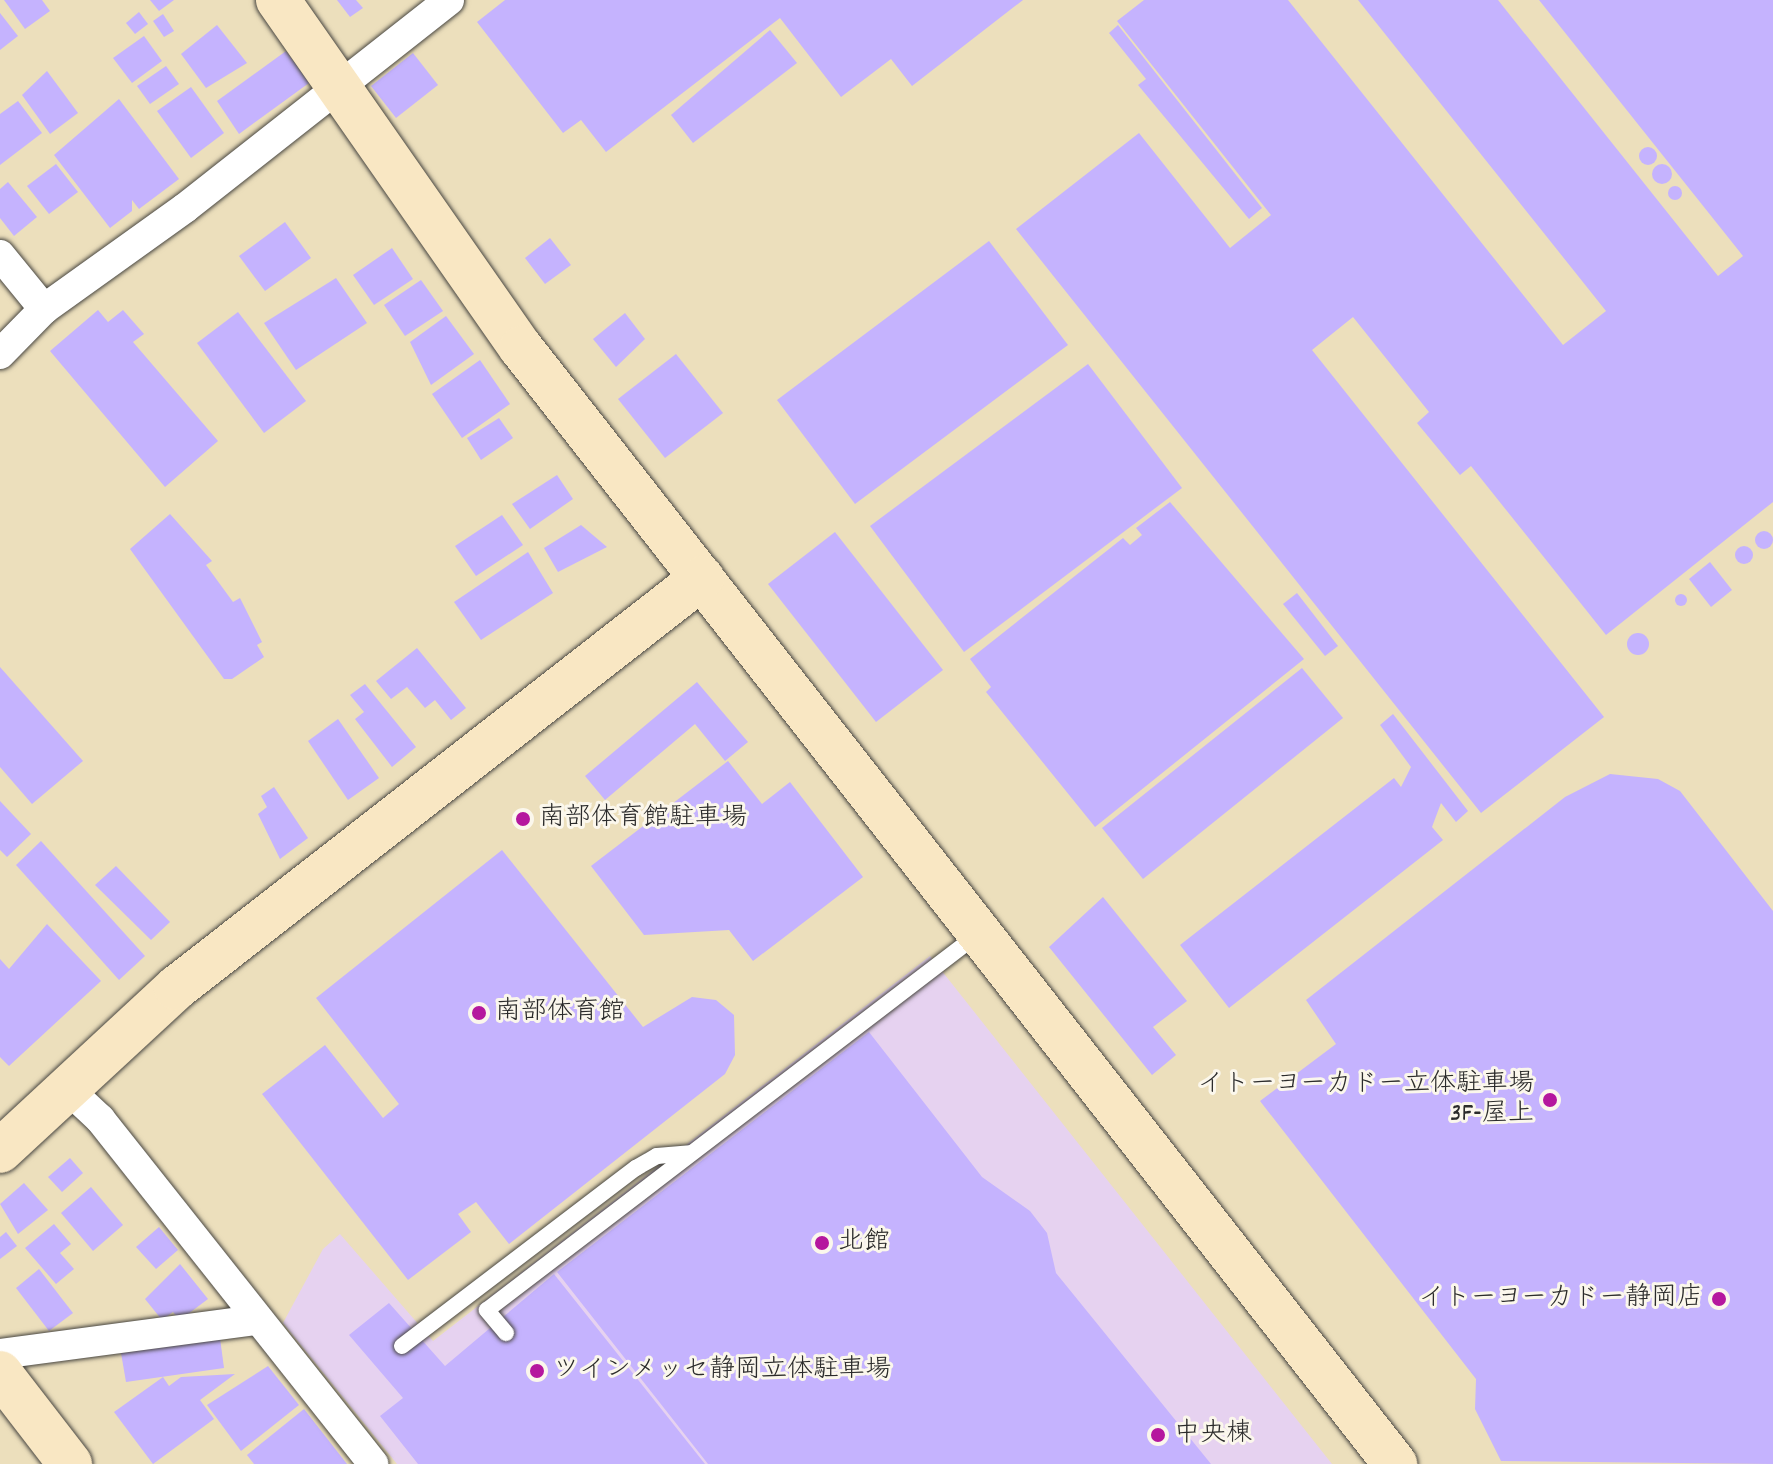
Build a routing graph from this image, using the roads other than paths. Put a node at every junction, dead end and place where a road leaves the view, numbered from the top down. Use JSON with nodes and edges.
{"nodes":[{"id":1,"x":278,"y":0,"type":"edge"},
{"id":2,"x":449,"y":0,"type":"edge"},
{"id":3,"x":337,"y":88,"type":"junction"},
{"id":4,"x":0,"y":255,"type":"edge"},
{"id":5,"x":44,"y":309,"type":"junction"},
{"id":6,"x":0,"y":354,"type":"edge"},
{"id":7,"x":702,"y":578,"type":"junction"},
{"id":8,"x":981,"y":932,"type":"junction"},
{"id":9,"x":68,"y":1089,"type":"junction"},
{"id":10,"x":0,"y":1151,"type":"edge"},
{"id":11,"x":691,"y":1153,"type":"junction"},
{"id":12,"x":255,"y":1320,"type":"junction"},
{"id":13,"x":501,"y":1327,"type":"dead end"},
{"id":14,"x":402,"y":1346,"type":"dead end"},
{"id":15,"x":0,"y":1354,"type":"edge"},
{"id":16,"x":0,"y":1373,"type":"edge"},
{"id":17,"x":70,"y":1464,"type":"edge"},
{"id":18,"x":373,"y":1464,"type":"edge"},
{"id":19,"x":1395,"y":1464,"type":"edge"}],
"edges":[{"from":1,"to":3,"type":"street"},
{"from":2,"to":3,"type":"street"},
{"from":3,"to":5,"type":"street"},
{"from":3,"to":7,"type":"street"},
{"from":4,"to":5,"type":"street"},
{"from":5,"to":6,"type":"street"},
{"from":7,"to":8,"type":"street"},
{"from":7,"to":9,"type":"street"},
{"from":8,"to":11,"type":"lane"},
{"from":8,"to":19,"type":"street"},
{"from":9,"to":10,"type":"street"},
{"from":9,"to":12,"type":"street"},
{"from":11,"to":13,"type":"lane"},
{"from":11,"to":14,"type":"lane"},
{"from":12,"to":15,"type":"street"},
{"from":12,"to":18,"type":"street"},
{"from":16,"to":17,"type":"street"}]}
